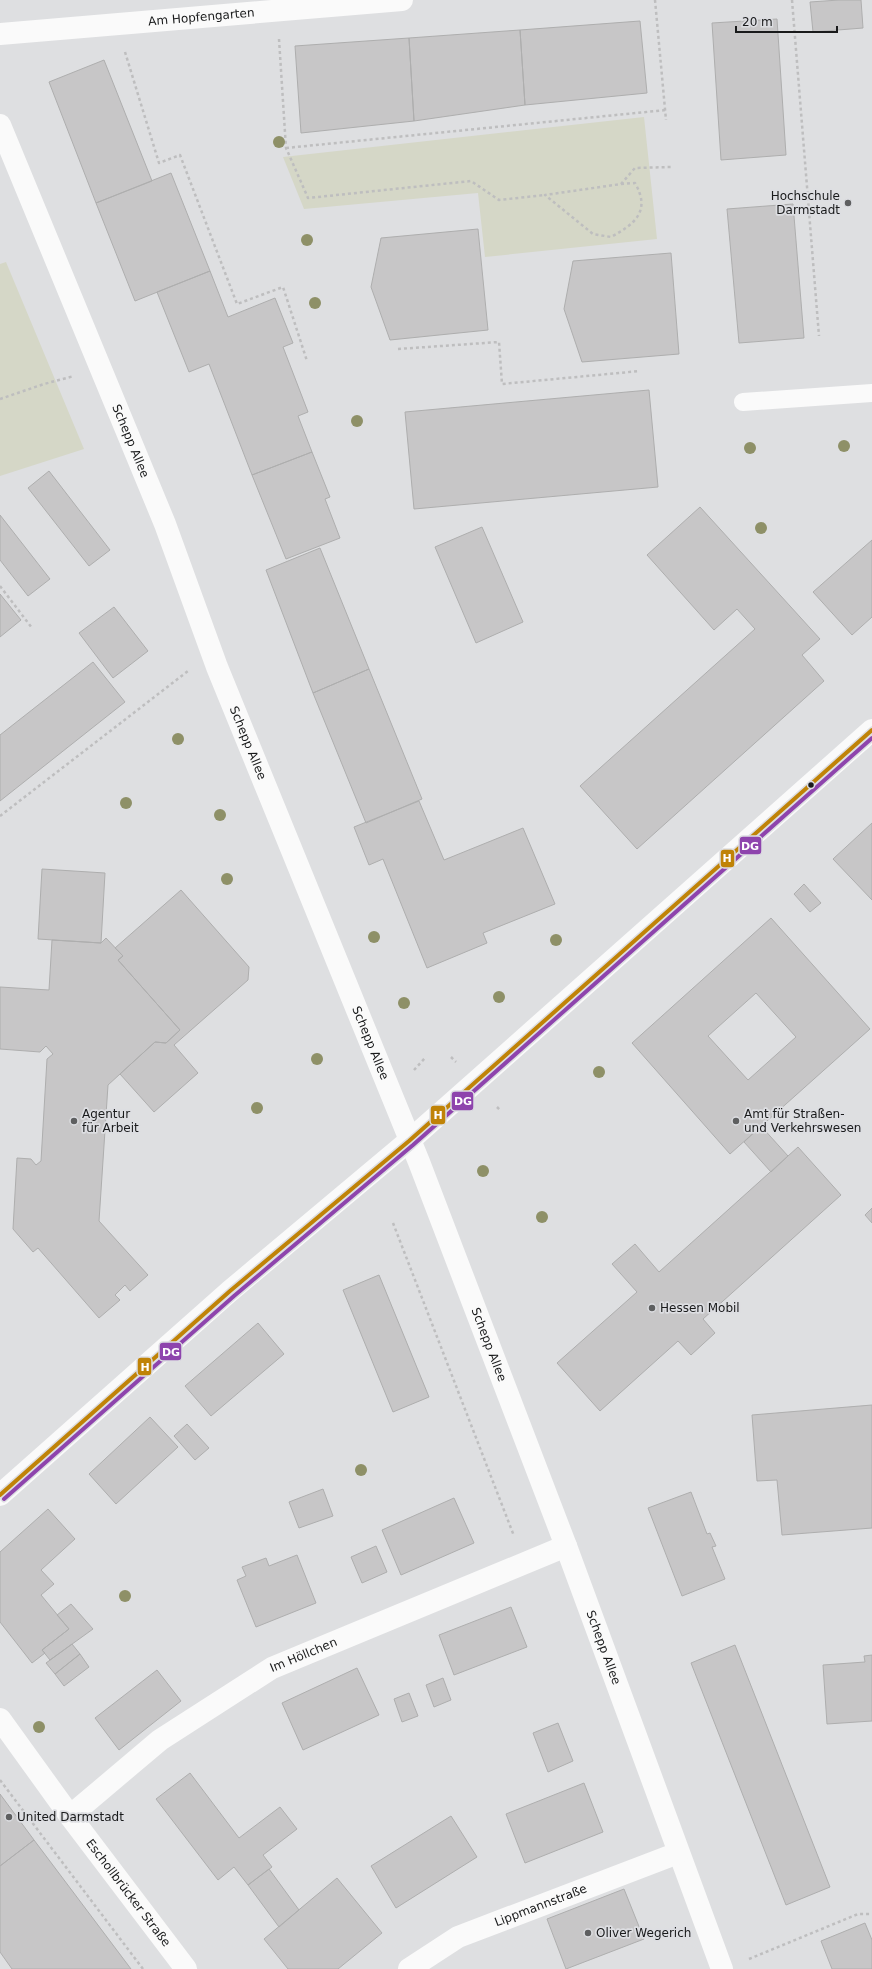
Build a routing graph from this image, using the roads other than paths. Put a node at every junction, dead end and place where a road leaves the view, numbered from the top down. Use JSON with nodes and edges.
{"nodes":[{"id":1,"x":402,"y":0,"type":"edge"},
{"id":2,"x":0,"y":34,"type":"edge"},
{"id":3,"x":0,"y":125,"type":"edge"},
{"id":4,"x":872,"y":394,"type":"edge"},
{"id":5,"x":743,"y":402,"type":"dead end"},
{"id":6,"x":872,"y":730,"type":"edge"},
{"id":7,"x":409,"y":1141,"type":"junction"},
{"id":8,"x":0,"y":1495,"type":"edge"},
{"id":9,"x":566,"y":1546,"type":"junction"},
{"id":10,"x":0,"y":1719,"type":"edge"},
{"id":11,"x":70,"y":1816,"type":"junction"},
{"id":12,"x":678,"y":1853,"type":"junction"},
{"id":13,"x":186,"y":1969,"type":"edge"},
{"id":14,"x":409,"y":1969,"type":"edge"},
{"id":15,"x":722,"y":1969,"type":"edge"}],
"edges":[{"from":1,"to":2,"type":"street","name":"Am Hopfengarten"},
{"from":3,"to":7,"type":"street","name":"Schepp Allee"},
{"from":4,"to":5,"type":"lane"},
{"from":6,"to":7,"type":"street"},
{"from":7,"to":8,"type":"street"},
{"from":7,"to":9,"type":"street","name":"Schepp Allee"},
{"from":9,"to":11,"type":"street","name":"Im Höllchen"},
{"from":9,"to":12,"type":"street","name":"Schepp Allee"},
{"from":10,"to":11,"type":"street","name":"Eschollbrücker Straße"},
{"from":11,"to":13,"type":"street","name":"Eschollbrücker Straße"},
{"from":12,"to":14,"type":"street","name":"Lippmannstraße"},
{"from":12,"to":15,"type":"street","name":"Schepp Allee"}]}
